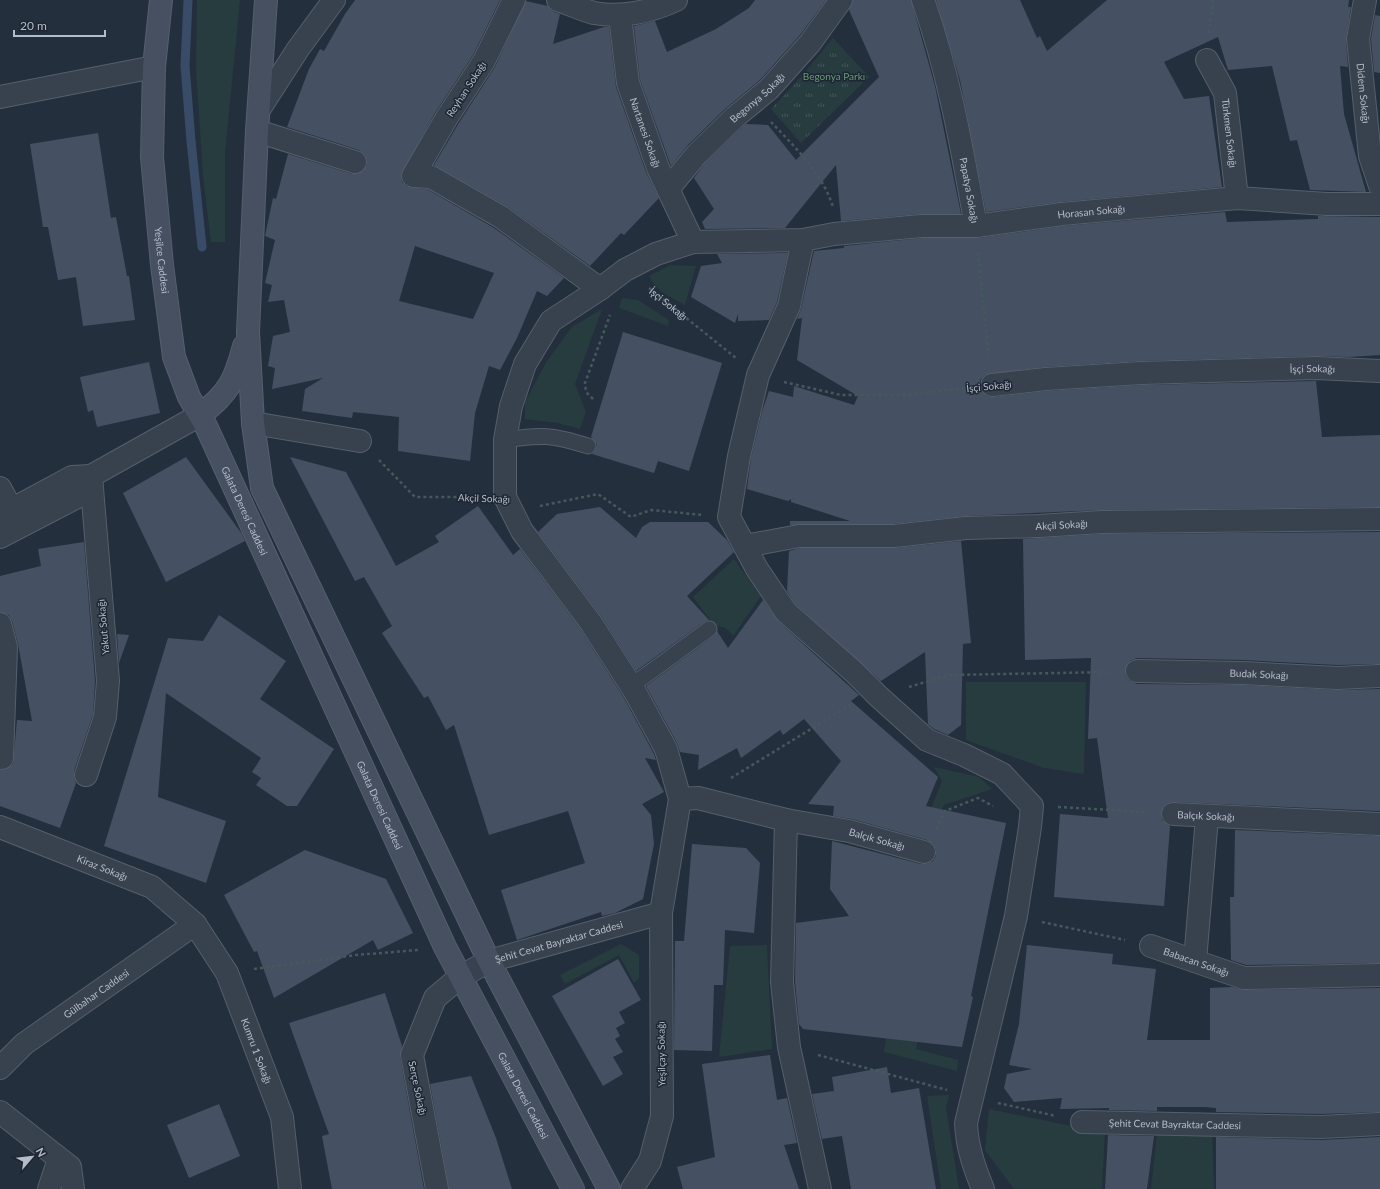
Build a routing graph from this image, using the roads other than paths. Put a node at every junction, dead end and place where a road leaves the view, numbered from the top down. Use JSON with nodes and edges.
{"nodes":[{"id":1,"x":161,"y":0,"type":"edge"},
{"id":2,"x":266,"y":0,"type":"edge"},
{"id":3,"x":334,"y":0,"type":"edge"},
{"id":4,"x":514,"y":0,"type":"edge"},
{"id":5,"x":558,"y":0,"type":"edge"},
{"id":6,"x":676,"y":0,"type":"edge"},
{"id":7,"x":841,"y":0,"type":"edge"},
{"id":8,"x":923,"y":0,"type":"edge"},
{"id":9,"x":1364,"y":0,"type":"edge"},
{"id":10,"x":620,"y":16,"type":"junction"},
{"id":11,"x":1207,"y":60,"type":"road end"},
{"id":12,"x":154,"y":67,"type":"junction"},
{"id":13,"x":1371,"y":91,"type":"edge"},
{"id":14,"x":0,"y":97,"type":"edge"},
{"id":15,"x":260,"y":108,"type":"junction"},
{"id":16,"x":257,"y":131,"type":"junction"},
{"id":17,"x":355,"y":162,"type":"dead end"},
{"id":18,"x":1380,"y":186,"type":"edge"},
{"id":19,"x":668,"y":189,"type":"junction"},
{"id":20,"x":1237,"y":198,"type":"junction"},
{"id":21,"x":1380,"y":204,"type":"edge"},
{"id":22,"x":976,"y":226,"type":"junction"},
{"id":23,"x":803,"y":240,"type":"junction"},
{"id":24,"x":693,"y":242,"type":"junction"},
{"id":25,"x":600,"y":289,"type":"junction"},
{"id":26,"x":248,"y":332,"type":"junction"},
{"id":27,"x":1380,"y":371,"type":"edge"},
{"id":28,"x":992,"y":385,"type":"road end"},
{"id":29,"x":200,"y":415,"type":"junction"},
{"id":30,"x":253,"y":424,"type":"junction"},
{"id":31,"x":505,"y":440,"type":"junction"},
{"id":32,"x":360,"y":441,"type":"road end"},
{"id":33,"x":588,"y":446,"type":"dead end"},
{"id":34,"x":91,"y":476,"type":"junction"},
{"id":35,"x":0,"y":488,"type":"edge"},
{"id":36,"x":6,"y":513,"type":"edge"},
{"id":37,"x":1380,"y":519,"type":"edge"},
{"id":38,"x":0,"y":538,"type":"edge"},
{"id":39,"x":745,"y":546,"type":"junction"},
{"id":40,"x":0,"y":624,"type":"edge"},
{"id":41,"x":709,"y":629,"type":"dead end"},
{"id":42,"x":1137,"y":671,"type":"dead end"},
{"id":43,"x":1380,"y":676,"type":"edge"},
{"id":44,"x":631,"y":686,"type":"junction"},
{"id":45,"x":2,"y":758,"type":"dead end"},
{"id":46,"x":86,"y":775,"type":"dead end"},
{"id":47,"x":680,"y":799,"type":"junction"},
{"id":48,"x":1173,"y":814,"type":"road end"},
{"id":49,"x":1207,"y":817,"type":"junction"},
{"id":50,"x":786,"y":820,"type":"junction"},
{"id":51,"x":1380,"y":824,"type":"edge"},
{"id":52,"x":0,"y":827,"type":"edge"},
{"id":53,"x":924,"y":852,"type":"road end"},
{"id":54,"x":661,"y":912,"type":"junction"},
{"id":55,"x":195,"y":924,"type":"junction"},
{"id":56,"x":1151,"y":946,"type":"road end"},
{"id":57,"x":489,"y":961,"type":"junction"},
{"id":58,"x":1195,"y":961,"type":"junction"},
{"id":59,"x":1380,"y":975,"type":"edge"},
{"id":60,"x":460,"y":977,"type":"junction"},
{"id":61,"x":0,"y":1068,"type":"edge"},
{"id":62,"x":0,"y":1112,"type":"edge"},
{"id":63,"x":1082,"y":1122,"type":"road end"},
{"id":64,"x":1380,"y":1124,"type":"edge"},
{"id":65,"x":59,"y":1159,"type":"junction"},
{"id":66,"x":49,"y":1189,"type":"edge"},
{"id":67,"x":73,"y":1189,"type":"edge"},
{"id":68,"x":290,"y":1189,"type":"edge"},
{"id":69,"x":437,"y":1189,"type":"edge"},
{"id":70,"x":573,"y":1189,"type":"edge"},
{"id":71,"x":609,"y":1189,"type":"edge"},
{"id":72,"x":632,"y":1189,"type":"edge"},
{"id":73,"x":820,"y":1189,"type":"edge"},
{"id":74,"x":983,"y":1189,"type":"edge"}],
"edges":[{"from":1,"to":12,"type":"main road","name":"Yeşilce Caddesi"},
{"from":2,"to":15,"type":"main road"},
{"from":3,"to":15,"type":"street"},
{"from":4,"to":25,"type":"street","name":"Reyhan Sokağı"},
{"from":5,"to":10,"type":"street"},
{"from":6,"to":10,"type":"street"},
{"from":7,"to":19,"type":"street","name":"Begonya Sokağı"},
{"from":8,"to":22,"type":"street","name":"Papatya Sokağı"},
{"from":9,"to":13,"type":"street","name":"Didem Sokağı"},
{"from":10,"to":19,"type":"street","name":"Nartanesi Sokağı"},
{"from":11,"to":20,"type":"street","name":"Türkmen Sokağı"},
{"from":12,"to":14,"type":"street"},
{"from":12,"to":29,"type":"main road","name":"Yeşilce Caddesi"},
{"from":13,"to":18,"type":"street","name":"Didem Sokağı"},
{"from":15,"to":16,"type":"main road"},
{"from":16,"to":17,"type":"street"},
{"from":16,"to":26,"type":"main road"},
{"from":19,"to":24,"type":"street","name":"Nartanesi Sokağı"},
{"from":20,"to":21,"type":"street","name":"Horasan Sokağı"},
{"from":20,"to":22,"type":"street","name":"Horasan Sokağı"},
{"from":22,"to":23,"type":"street","name":"Horasan Sokağı"},
{"from":23,"to":24,"type":"street","name":"Horasan Sokağı"},
{"from":23,"to":39,"type":"street"},
{"from":24,"to":25,"type":"street","name":"Horasan Sokağı"},
{"from":25,"to":31,"type":"street","name":"Horasan Sokağı"},
{"from":26,"to":29,"type":"main road"},
{"from":26,"to":30,"type":"main road"},
{"from":27,"to":28,"type":"street","name":"İşçi Sokağı"},
{"from":29,"to":34,"type":"street"},
{"from":29,"to":60,"type":"main road","name":"Galata Deresi Caddesi"},
{"from":30,"to":32,"type":"street"},
{"from":30,"to":57,"type":"main road"},
{"from":31,"to":33,"type":"lane"},
{"from":31,"to":44,"type":"street","name":"Horasan Sokağı"},
{"from":34,"to":36,"type":"street"},
{"from":34,"to":38,"type":"street"},
{"from":34,"to":46,"type":"street","name":"Yakut Sokağı"},
{"from":35,"to":36,"type":"street"},
{"from":37,"to":39,"type":"street","name":"Akçil Sokağı"},
{"from":39,"to":74,"type":"street"},
{"from":40,"to":45,"type":"street"},
{"from":41,"to":44,"type":"lane"},
{"from":42,"to":43,"type":"street","name":"Budak Sokağı"},
{"from":44,"to":47,"type":"street"},
{"from":47,"to":50,"type":"street","name":"Balçık Sokağı"},
{"from":47,"to":54,"type":"street","name":"Yeşilçay Sokağı"},
{"from":48,"to":49,"type":"street","name":"Balçık Sokağı"},
{"from":49,"to":51,"type":"street","name":"Balçık Sokağı"},
{"from":49,"to":58,"type":"street"},
{"from":50,"to":53,"type":"street","name":"Balçık Sokağı"},
{"from":50,"to":73,"type":"street"},
{"from":52,"to":55,"type":"street","name":"Kiraz Sokağı"},
{"from":54,"to":57,"type":"street","name":"Şehit Cevat Bayraktar Caddesi"},
{"from":54,"to":72,"type":"street","name":"Yeşilçay Sokağı"},
{"from":55,"to":61,"type":"street","name":"Gülbahar Caddesi"},
{"from":55,"to":68,"type":"street","name":"Kumru 1 Sokağı"},
{"from":56,"to":58,"type":"street","name":"Babacan Sokağı"},
{"from":57,"to":60,"type":"street","name":"Şehit Cevat Bayraktar Caddesi"},
{"from":57,"to":71,"type":"main road"},
{"from":58,"to":59,"type":"street","name":"Babacan Sokağı"},
{"from":60,"to":69,"type":"street","name":"Serçe Sokağı"},
{"from":60,"to":70,"type":"main road","name":"Galata Deresi Caddesi"},
{"from":62,"to":65,"type":"street"},
{"from":63,"to":64,"type":"street","name":"Şehit Cevat Bayraktar Caddesi"},
{"from":65,"to":66,"type":"street"},
{"from":65,"to":67,"type":"street"}]}
